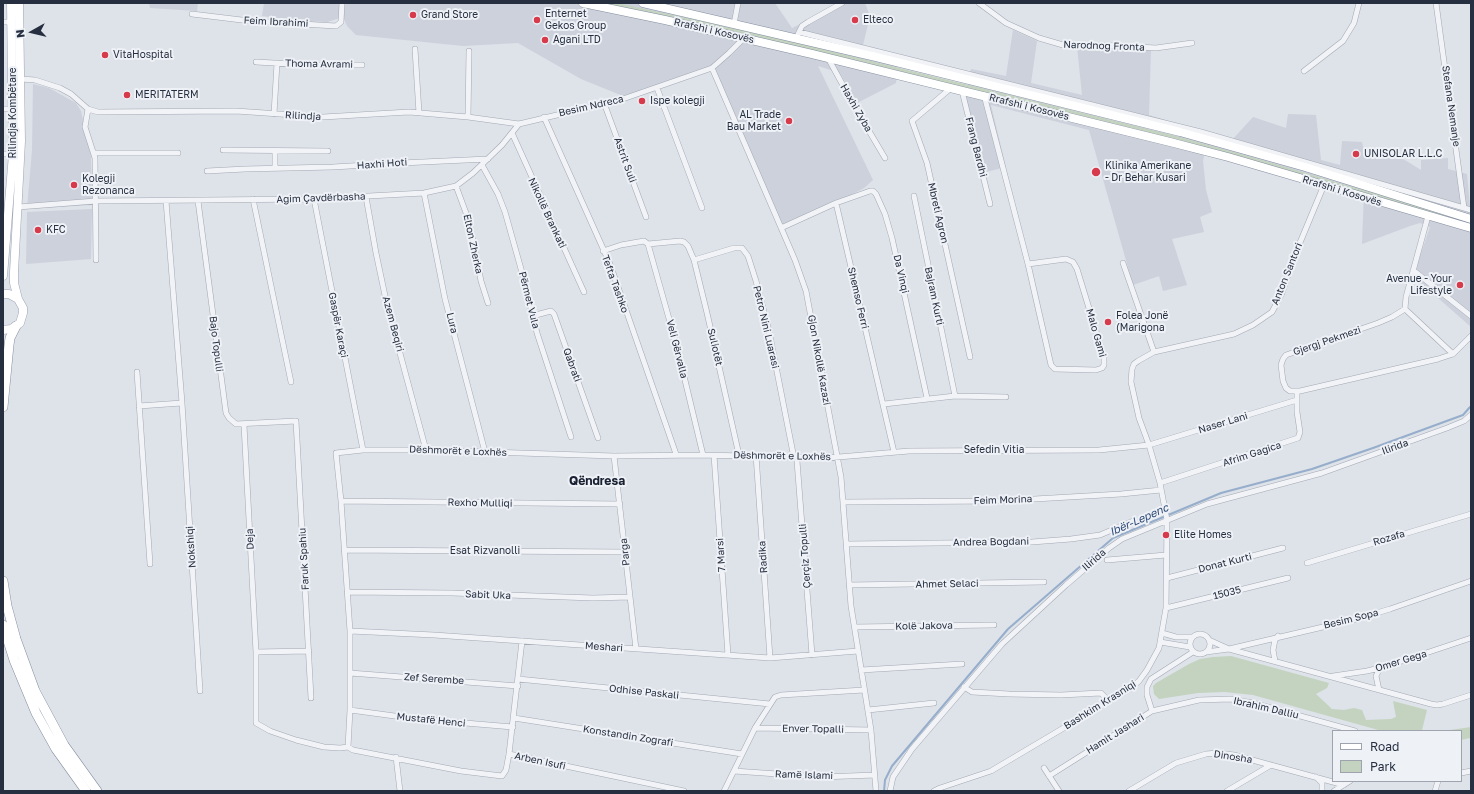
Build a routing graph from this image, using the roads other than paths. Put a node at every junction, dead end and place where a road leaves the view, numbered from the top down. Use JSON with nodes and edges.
{"nodes":[{"id":1,"x":11,"y":3,"type":"edge"},
{"id":2,"x":19,"y":3,"type":"edge"},
{"id":3,"x":342,"y":3,"type":"edge"},
{"id":4,"x":583,"y":3,"type":"edge"},
{"id":5,"x":644,"y":3,"type":"edge"},
{"id":6,"x":738,"y":3,"type":"edge"},
{"id":7,"x":842,"y":3,"type":"edge"},
{"id":8,"x":979,"y":3,"type":"edge"},
{"id":9,"x":1359,"y":3,"type":"edge"},
{"id":10,"x":1436,"y":3,"type":"edge"},
{"id":11,"x":192,"y":14,"type":"dead end"},
{"id":12,"x":7,"y":22,"type":"edge"},
{"id":13,"x":734,"y":24,"type":"junction"},
{"id":14,"x":798,"y":36,"type":"junction"},
{"id":15,"x":744,"y":38,"type":"junction"},
{"id":16,"x":1192,"y":43,"type":"dead end"},
{"id":17,"x":415,"y":49,"type":"dead end"},
{"id":18,"x":469,"y":51,"type":"dead end"},
{"id":19,"x":828,"y":58,"type":"junction"},
{"id":20,"x":256,"y":62,"type":"dead end"},
{"id":21,"x":277,"y":63,"type":"junction"},
{"id":22,"x":362,"y":65,"type":"dead end"},
{"id":23,"x":712,"y":68,"type":"junction"},
{"id":24,"x":1304,"y":71,"type":"dead end"},
{"id":25,"x":21,"y":79,"type":"junction"},
{"id":26,"x":657,"y":88,"type":"junction"},
{"id":27,"x":952,"y":88,"type":"junction"},
{"id":28,"x":962,"y":91,"type":"junction"},
{"id":29,"x":984,"y":95,"type":"junction"},
{"id":30,"x":604,"y":103,"type":"junction"},
{"id":31,"x":3,"y":109,"type":"edge"},
{"id":32,"x":14,"y":109,"type":"junction"},
{"id":33,"x":88,"y":109,"type":"junction"},
{"id":34,"x":419,"y":113,"type":"junction"},
{"id":35,"x":274,"y":114,"type":"junction"},
{"id":36,"x":468,"y":117,"type":"junction"},
{"id":37,"x":544,"y":117,"type":"junction"},
{"id":38,"x":519,"y":124,"type":"junction"},
{"id":39,"x":512,"y":133,"type":"junction"},
{"id":40,"x":224,"y":150,"type":"dead end"},
{"id":41,"x":275,"y":151,"type":"junction"},
{"id":42,"x":328,"y":151,"type":"dead end"},
{"id":43,"x":94,"y":153,"type":"junction"},
{"id":44,"x":178,"y":153,"type":"dead end"},
{"id":45,"x":3,"y":154,"type":"edge"},
{"id":46,"x":13,"y":154,"type":"junction"},
{"id":47,"x":885,"y":158,"type":"dead end"},
{"id":48,"x":488,"y":159,"type":"junction"},
{"id":49,"x":482,"y":165,"type":"junction"},
{"id":50,"x":275,"y":168,"type":"junction"},
{"id":51,"x":207,"y":170,"type":"dead end"},
{"id":52,"x":1324,"y":185,"type":"junction"},
{"id":53,"x":456,"y":186,"type":"junction"},
{"id":54,"x":424,"y":193,"type":"junction"},
{"id":55,"x":914,"y":196,"type":"dead end"},
{"id":56,"x":366,"y":197,"type":"junction"},
{"id":57,"x":314,"y":199,"type":"junction"},
{"id":58,"x":253,"y":200,"type":"junction"},
{"id":59,"x":96,"y":201,"type":"junction"},
{"id":60,"x":166,"y":201,"type":"junction"},
{"id":61,"x":198,"y":201,"type":"junction"},
{"id":62,"x":836,"y":202,"type":"junction"},
{"id":63,"x":990,"y":204,"type":"dead end"},
{"id":64,"x":18,"y":207,"type":"junction"},
{"id":65,"x":702,"y":208,"type":"dead end"},
{"id":66,"x":1464,"y":208,"type":"junction"},
{"id":67,"x":1471,"y":210,"type":"edge"},
{"id":68,"x":1428,"y":216,"type":"junction"},
{"id":69,"x":646,"y":217,"type":"dead end"},
{"id":70,"x":1471,"y":219,"type":"edge"},
{"id":71,"x":781,"y":228,"type":"junction"},
{"id":72,"x":1471,"y":228,"type":"edge"},
{"id":73,"x":648,"y":244,"type":"junction"},
{"id":74,"x":603,"y":251,"type":"junction"},
{"id":75,"x":96,"y":260,"type":"dead end"},
{"id":76,"x":694,"y":260,"type":"junction"},
{"id":77,"x":1123,"y":263,"type":"dead end"},
{"id":78,"x":1028,"y":264,"type":"junction"},
{"id":79,"x":1413,"y":270,"type":"junction"},
{"id":80,"x":3,"y":276,"type":"edge"},
{"id":81,"x":584,"y":292,"type":"dead end"},
{"id":82,"x":3,"y":294,"type":"edge"},
{"id":83,"x":18,"y":299,"type":"junction"},
{"id":84,"x":488,"y":303,"type":"dead end"},
{"id":85,"x":1406,"y":309,"type":"junction"},
{"id":86,"x":532,"y":316,"type":"junction"},
{"id":87,"x":1471,"y":316,"type":"edge"},
{"id":88,"x":16,"y":326,"type":"junction"},
{"id":89,"x":3,"y":330,"type":"edge"},
{"id":90,"x":1471,"y":336,"type":"edge"},
{"id":91,"x":1154,"y":352,"type":"junction"},
{"id":92,"x":1453,"y":354,"type":"junction"},
{"id":93,"x":970,"y":358,"type":"dead end"},
{"id":94,"x":137,"y":372,"type":"dead end"},
{"id":95,"x":291,"y":382,"type":"dead end"},
{"id":96,"x":1297,"y":392,"type":"junction"},
{"id":97,"x":955,"y":396,"type":"junction"},
{"id":98,"x":1006,"y":397,"type":"dead end"},
{"id":99,"x":927,"y":398,"type":"junction"},
{"id":100,"x":1297,"y":400,"type":"junction"},
{"id":101,"x":182,"y":403,"type":"junction"},
{"id":102,"x":884,"y":404,"type":"junction"},
{"id":103,"x":3,"y":406,"type":"edge"},
{"id":104,"x":139,"y":406,"type":"junction"},
{"id":105,"x":1471,"y":415,"type":"edge"},
{"id":106,"x":244,"y":425,"type":"junction"},
{"id":107,"x":571,"y":437,"type":"dead end"},
{"id":108,"x":598,"y":438,"type":"dead end"},
{"id":109,"x":1149,"y":445,"type":"junction"},
{"id":110,"x":363,"y":450,"type":"junction"},
{"id":111,"x":426,"y":450,"type":"junction"},
{"id":112,"x":485,"y":452,"type":"junction"},
{"id":113,"x":894,"y":452,"type":"junction"},
{"id":114,"x":676,"y":454,"type":"junction"},
{"id":115,"x":703,"y":455,"type":"junction"},
{"id":116,"x":714,"y":455,"type":"junction"},
{"id":117,"x":756,"y":455,"type":"junction"},
{"id":118,"x":614,"y":456,"type":"junction"},
{"id":119,"x":739,"y":456,"type":"junction"},
{"id":120,"x":795,"y":457,"type":"junction"},
{"id":121,"x":838,"y":458,"type":"junction"},
{"id":122,"x":1160,"y":483,"type":"junction"},
{"id":123,"x":1162,"y":490,"type":"junction"},
{"id":124,"x":341,"y":502,"type":"junction"},
{"id":125,"x":844,"y":502,"type":"junction"},
{"id":126,"x":620,"y":504,"type":"junction"},
{"id":127,"x":1471,"y":514,"type":"edge"},
{"id":128,"x":1167,"y":520,"type":"junction"},
{"id":129,"x":1133,"y":522,"type":"dead end"},
{"id":130,"x":846,"y":544,"type":"junction"},
{"id":131,"x":1283,"y":548,"type":"dead end"},
{"id":132,"x":344,"y":550,"type":"junction"},
{"id":133,"x":625,"y":552,"type":"junction"},
{"id":134,"x":1166,"y":555,"type":"junction"},
{"id":135,"x":1107,"y":560,"type":"dead end"},
{"id":136,"x":1307,"y":563,"type":"dead end"},
{"id":137,"x":150,"y":564,"type":"dead end"},
{"id":138,"x":1167,"y":578,"type":"junction"},
{"id":139,"x":1288,"y":578,"type":"dead end"},
{"id":140,"x":3,"y":581,"type":"edge"},
{"id":141,"x":1471,"y":581,"type":"edge"},
{"id":142,"x":1044,"y":582,"type":"dead end"},
{"id":143,"x":849,"y":586,"type":"junction"},
{"id":144,"x":347,"y":592,"type":"junction"},
{"id":145,"x":630,"y":597,"type":"junction"},
{"id":146,"x":1166,"y":608,"type":"junction"},
{"id":147,"x":3,"y":624,"type":"edge"},
{"id":148,"x":994,"y":625,"type":"dead end"},
{"id":149,"x":855,"y":627,"type":"junction"},
{"id":150,"x":350,"y":631,"type":"junction"},
{"id":151,"x":1162,"y":633,"type":"junction"},
{"id":152,"x":1278,"y":636,"type":"junction"},
{"id":153,"x":1192,"y":637,"type":"junction"},
{"id":154,"x":1471,"y":638,"type":"edge"},
{"id":155,"x":1209,"y":640,"type":"junction"},
{"id":156,"x":522,"y":641,"type":"junction"},
{"id":157,"x":1160,"y":642,"type":"junction"},
{"id":158,"x":1190,"y":646,"type":"junction"},
{"id":159,"x":636,"y":649,"type":"junction"},
{"id":160,"x":1229,"y":649,"type":"junction"},
{"id":161,"x":309,"y":650,"type":"junction"},
{"id":162,"x":858,"y":651,"type":"junction"},
{"id":163,"x":256,"y":652,"type":"junction"},
{"id":164,"x":1193,"y":652,"type":"junction"},
{"id":165,"x":1206,"y":652,"type":"junction"},
{"id":166,"x":728,"y":655,"type":"junction"},
{"id":167,"x":812,"y":655,"type":"junction"},
{"id":168,"x":770,"y":658,"type":"junction"},
{"id":169,"x":1275,"y":661,"type":"junction"},
{"id":170,"x":962,"y":664,"type":"dead end"},
{"id":171,"x":1380,"y":668,"type":"junction"},
{"id":172,"x":861,"y":670,"type":"junction"},
{"id":173,"x":350,"y":673,"type":"junction"},
{"id":174,"x":1330,"y":676,"type":"junction"},
{"id":175,"x":518,"y":679,"type":"junction"},
{"id":176,"x":518,"y":686,"type":"junction"},
{"id":177,"x":964,"y":687,"type":"junction"},
{"id":178,"x":864,"y":690,"type":"junction"},
{"id":179,"x":1379,"y":690,"type":"junction"},
{"id":180,"x":200,"y":691,"type":"dead end"},
{"id":181,"x":1471,"y":695,"type":"edge"},
{"id":182,"x":311,"y":698,"type":"dead end"},
{"id":183,"x":1109,"y":701,"type":"junction"},
{"id":184,"x":934,"y":703,"type":"dead end"},
{"id":185,"x":770,"y":704,"type":"junction"},
{"id":186,"x":350,"y":710,"type":"junction"},
{"id":187,"x":868,"y":710,"type":"junction"},
{"id":188,"x":1152,"y":710,"type":"junction"},
{"id":189,"x":514,"y":718,"type":"junction"},
{"id":190,"x":513,"y":727,"type":"junction"},
{"id":191,"x":755,"y":728,"type":"junction"},
{"id":192,"x":871,"y":730,"type":"junction"},
{"id":193,"x":1352,"y":730,"type":"edge"},
{"id":194,"x":348,"y":747,"type":"junction"},
{"id":195,"x":509,"y":754,"type":"junction"},
{"id":196,"x":742,"y":754,"type":"junction"},
{"id":197,"x":396,"y":758,"type":"junction"},
{"id":198,"x":1270,"y":765,"type":"junction"},
{"id":199,"x":1044,"y":768,"type":"dead end"},
{"id":200,"x":734,"y":771,"type":"junction"},
{"id":201,"x":875,"y":774,"type":"junction"},
{"id":202,"x":1049,"y":776,"type":"junction"},
{"id":203,"x":1316,"y":777,"type":"junction"},
{"id":204,"x":1332,"y":782,"type":"edge"},
{"id":205,"x":1334,"y":782,"type":"edge"},
{"id":206,"x":1348,"y":782,"type":"edge"},
{"id":207,"x":1344,"y":785,"type":"junction"},
{"id":208,"x":86,"y":791,"type":"edge"},
{"id":209,"x":97,"y":791,"type":"edge"},
{"id":210,"x":400,"y":791,"type":"edge"},
{"id":211,"x":684,"y":791,"type":"edge"},
{"id":212,"x":724,"y":791,"type":"edge"},
{"id":213,"x":876,"y":791,"type":"edge"},
{"id":214,"x":890,"y":791,"type":"edge"},
{"id":215,"x":934,"y":791,"type":"edge"},
{"id":216,"x":1059,"y":791,"type":"edge"},
{"id":217,"x":1129,"y":791,"type":"edge"},
{"id":218,"x":1227,"y":791,"type":"edge"},
{"id":219,"x":1322,"y":791,"type":"edge"},
{"id":220,"x":1334,"y":791,"type":"edge"}],
"edges":[{"from":1,"to":12,"type":"main road","name":"Rilindja Kombëtare"},
{"from":2,"to":25,"type":"main road","name":"Rilindja Kombëtare"},
{"from":3,"to":11,"type":"street","name":"Feim Ibrahimi"},
{"from":4,"to":15,"type":"main road","name":"Rrafshi i Kosovës"},
{"from":5,"to":13,"type":"main road","name":"Rrafshi i Kosovës"},
{"from":6,"to":13,"type":"street"},
{"from":7,"to":14,"type":"street"},
{"from":8,"to":16,"type":"street","name":"Narodnog Fronta"},
{"from":9,"to":24,"type":"street"},
{"from":10,"to":66,"type":"street","name":"Stefana Nemanje"},
{"from":12,"to":32,"type":"main road","name":"Rilindja Kombëtare"},
{"from":13,"to":14,"type":"main road","name":"Rrafshi i Kosovës"},
{"from":14,"to":66,"type":"street","name":"Rrafshi i Kosovës"},
{"from":14,"to":70,"type":"main road","name":"Rrafshi i Kosovës"},
{"from":15,"to":19,"type":"main road","name":"Rrafshi i Kosovës"},
{"from":15,"to":23,"type":"street","name":"Besim Ndreca"},
{"from":17,"to":34,"type":"street"},
{"from":18,"to":36,"type":"street"},
{"from":19,"to":27,"type":"main road","name":"Rrafshi i Kosovës"},
{"from":19,"to":47,"type":"street","name":"Haxhi Zyba"},
{"from":20,"to":21,"type":"street","name":"Thoma Avrami"},
{"from":21,"to":22,"type":"street","name":"Thoma Avrami"},
{"from":21,"to":35,"type":"street","name":"Thoma Avrami"},
{"from":23,"to":26,"type":"street","name":"Besim Ndreca"},
{"from":23,"to":71,"type":"street","name":"Gjon Nikollë Kazazi"},
{"from":25,"to":33,"type":"street"},
{"from":25,"to":64,"type":"main road","name":"Rilindja Kombëtare"},
{"from":26,"to":30,"type":"street","name":"Besim Ndreca"},
{"from":26,"to":65,"type":"street"},
{"from":27,"to":28,"type":"main road","name":"Rrafshi i Kosovës"},
{"from":27,"to":93,"type":"street","name":"Mbreti Agron"},
{"from":28,"to":29,"type":"main road","name":"Rrafshi i Kosovës"},
{"from":28,"to":63,"type":"street","name":"Frang Bardhi"},
{"from":29,"to":52,"type":"main road","name":"Rrafshi i Kosovës"},
{"from":29,"to":78,"type":"street","name":"Malo Gami"},
{"from":30,"to":37,"type":"street","name":"Besim Ndreca"},
{"from":30,"to":69,"type":"street","name":"Astrit Suli"},
{"from":31,"to":32,"type":"street"},
{"from":32,"to":46,"type":"main road","name":"Rilindja Kombëtare"},
{"from":33,"to":35,"type":"street","name":"Rilindja"},
{"from":33,"to":43,"type":"street"},
{"from":34,"to":35,"type":"street","name":"Rilindja"},
{"from":34,"to":36,"type":"street","name":"Rilindja"},
{"from":36,"to":38,"type":"street","name":"Rilindja"},
{"from":37,"to":38,"type":"street","name":"Besim Ndreca"},
{"from":37,"to":74,"type":"street","name":"Tefta Tashko"},
{"from":38,"to":39,"type":"street","name":"Agim Çavdërbasha"},
{"from":39,"to":48,"type":"street","name":"Agim Çavdërbasha"},
{"from":39,"to":81,"type":"street","name":"Nikollë Brankati"},
{"from":40,"to":41,"type":"street"},
{"from":41,"to":42,"type":"street"},
{"from":41,"to":50,"type":"street"},
{"from":43,"to":44,"type":"street"},
{"from":43,"to":59,"type":"street"},
{"from":45,"to":46,"type":"street"},
{"from":46,"to":80,"type":"main road","name":"Rilindja Kombëtare"},
{"from":48,"to":49,"type":"street","name":"Agim Çavdërbasha"},
{"from":48,"to":50,"type":"street","name":"Haxhi Hoti"},
{"from":49,"to":53,"type":"street","name":"Agim Çavdërbasha"},
{"from":49,"to":86,"type":"street","name":"Përmet Vula"},
{"from":50,"to":51,"type":"street","name":"Haxhi Hoti"},
{"from":52,"to":68,"type":"main road","name":"Rrafshi i Kosovës"},
{"from":52,"to":91,"type":"street","name":"Anton Santori"},
{"from":53,"to":54,"type":"street","name":"Agim Çavdërbasha"},
{"from":53,"to":84,"type":"street","name":"Elton Zherka"},
{"from":54,"to":56,"type":"street","name":"Agim Çavdërbasha"},
{"from":54,"to":112,"type":"street","name":"Lura"},
{"from":55,"to":97,"type":"street","name":"Bajram Kurti"},
{"from":56,"to":57,"type":"street","name":"Agim Çavdërbasha"},
{"from":56,"to":111,"type":"street","name":"Azem Beqiri"},
{"from":57,"to":58,"type":"street","name":"Agim Çavdërbasha"},
{"from":57,"to":110,"type":"street","name":"Gaspër Karaçi"},
{"from":58,"to":61,"type":"street","name":"Agim Çavdërbasha"},
{"from":58,"to":95,"type":"street"},
{"from":59,"to":60,"type":"street","name":"Agim Çavdërbasha"},
{"from":59,"to":64,"type":"street","name":"Agim Çavdërbasha"},
{"from":59,"to":75,"type":"street"},
{"from":60,"to":61,"type":"street","name":"Agim Çavdërbasha"},
{"from":60,"to":101,"type":"street","name":"Nokshiqi"},
{"from":61,"to":106,"type":"street","name":"Bajo Topulli"},
{"from":62,"to":71,"type":"street"},
{"from":62,"to":99,"type":"street","name":"Da Vinqi"},
{"from":62,"to":102,"type":"street","name":"Shemso Ferri"},
{"from":64,"to":83,"type":"main road","name":"Rilindja Kombëtare"},
{"from":66,"to":67,"type":"street","name":"Rrafshi i Kosovës"},
{"from":68,"to":72,"type":"main road","name":"Rrafshi i Kosovës"},
{"from":68,"to":79,"type":"street"},
{"from":71,"to":121,"type":"street","name":"Gjon Nikollë Kazazi"},
{"from":73,"to":74,"type":"street"},
{"from":73,"to":76,"type":"street","name":"Suliotët"},
{"from":73,"to":115,"type":"street","name":"Veli Gërvalla"},
{"from":74,"to":114,"type":"street","name":"Tefta Tashko"},
{"from":76,"to":119,"type":"street","name":"Suliotët"},
{"from":76,"to":120,"type":"street","name":"Petro Nini Luarasi"},
{"from":77,"to":91,"type":"street"},
{"from":78,"to":78,"type":"street","name":"Malo Gami"},
{"from":79,"to":85,"type":"street"},
{"from":79,"to":87,"type":"street"},
{"from":82,"to":83,"type":"main road"},
{"from":83,"to":88,"type":"main road","name":"Rilindja Kombëtare"},
{"from":85,"to":92,"type":"street"},
{"from":85,"to":96,"type":"street","name":"Gjergj Pekmezi"},
{"from":86,"to":107,"type":"street","name":"Përmet Vula"},
{"from":86,"to":108,"type":"street","name":"Qabrati"},
{"from":88,"to":89,"type":"main road"},
{"from":88,"to":103,"type":"highway"},
{"from":90,"to":92,"type":"street"},
{"from":91,"to":109,"type":"street","name":"Anton Santori"},
{"from":92,"to":96,"type":"street"},
{"from":94,"to":104,"type":"street"},
{"from":96,"to":100,"type":"street","name":"Afrim Gagica"},
{"from":97,"to":98,"type":"street"},
{"from":97,"to":99,"type":"street"},
{"from":99,"to":102,"type":"street"},
{"from":100,"to":109,"type":"street","name":"Naser Lani"},
{"from":100,"to":122,"type":"street","name":"Afrim Gagica"},
{"from":101,"to":104,"type":"street"},
{"from":101,"to":180,"type":"street","name":"Nokshiqi"},
{"from":102,"to":113,"type":"street","name":"Shemso Ferri"},
{"from":104,"to":137,"type":"street"},
{"from":105,"to":128,"type":"street","name":"Ilirida"},
{"from":106,"to":161,"type":"street","name":"Faruk Spahiu"},
{"from":106,"to":163,"type":"street","name":"Deja"},
{"from":109,"to":113,"type":"street","name":"Sefedin Vitia"},
{"from":109,"to":122,"type":"street","name":"Anton Santori"},
{"from":110,"to":111,"type":"street","name":"Dëshmorët e Loxhës"},
{"from":110,"to":124,"type":"street","name":"Dëshmorët e Loxhës"},
{"from":111,"to":112,"type":"street","name":"Dëshmorët e Loxhës"},
{"from":112,"to":118,"type":"street","name":"Dëshmorët e Loxhës"},
{"from":113,"to":121,"type":"street","name":"Sefedin Vitia"},
{"from":114,"to":115,"type":"street","name":"Dëshmorët e Loxhës"},
{"from":114,"to":118,"type":"street","name":"Dëshmorët e Loxhës"},
{"from":115,"to":116,"type":"street","name":"Dëshmorët e Loxhës"},
{"from":116,"to":119,"type":"street","name":"Dëshmorët e Loxhës"},
{"from":116,"to":166,"type":"street","name":"7 Marsi"},
{"from":117,"to":119,"type":"street","name":"Dëshmorët e Loxhës"},
{"from":117,"to":120,"type":"street","name":"Dëshmorët e Loxhës"},
{"from":117,"to":168,"type":"street","name":"Radika"},
{"from":118,"to":126,"type":"street","name":"Parga"},
{"from":120,"to":121,"type":"street","name":"Dëshmorët e Loxhës"},
{"from":120,"to":167,"type":"street","name":"Çerçiz Topulli"},
{"from":121,"to":125,"type":"street","name":"Gjon Nikollë Kazazi"},
{"from":122,"to":123,"type":"street","name":"Anton Santori"},
{"from":123,"to":125,"type":"street","name":"Feim Morina"},
{"from":123,"to":128,"type":"street","name":"Anton Santori"},
{"from":124,"to":126,"type":"street","name":"Rexho Mulliqi"},
{"from":124,"to":132,"type":"street","name":"Dëshmorët e Loxhës"},
{"from":125,"to":130,"type":"street","name":"Gjon Nikollë Kazazi"},
{"from":126,"to":133,"type":"street","name":"Parga"},
{"from":127,"to":136,"type":"street","name":"Rozafa"},
{"from":128,"to":134,"type":"street","name":"Bashkim Krasniqi"},
{"from":128,"to":177,"type":"street","name":"Ilirida"},
{"from":129,"to":130,"type":"street","name":"Andrea Bogdani"},
{"from":130,"to":143,"type":"street","name":"Gjon Nikollë Kazazi"},
{"from":131,"to":138,"type":"street","name":"Donat Kurti"},
{"from":132,"to":133,"type":"street","name":"Esat Rizvanolli"},
{"from":132,"to":144,"type":"street","name":"Dëshmorët e Loxhës"},
{"from":133,"to":145,"type":"street","name":"Parga"},
{"from":134,"to":135,"type":"street"},
{"from":134,"to":138,"type":"street","name":"Bashkim Krasniqi"},
{"from":138,"to":146,"type":"street","name":"Bashkim Krasniqi"},
{"from":139,"to":146,"type":"street","name":"15035"},
{"from":140,"to":209,"type":"highway"},
{"from":141,"to":152,"type":"street","name":"Besim Sopa"},
{"from":142,"to":143,"type":"street","name":"Ahmet Selaci"},
{"from":143,"to":149,"type":"street","name":"Gjon Nikollë Kazazi"},
{"from":144,"to":145,"type":"street","name":"Sabit Uka"},
{"from":144,"to":150,"type":"street","name":"Dëshmorët e Loxhës"},
{"from":145,"to":159,"type":"street","name":"Parga"},
{"from":146,"to":151,"type":"street","name":"Bashkim Krasniqi"},
{"from":147,"to":208,"type":"highway"},
{"from":148,"to":149,"type":"street","name":"Kolë Jakova"},
{"from":149,"to":162,"type":"street","name":"Gjon Nikollë Kazazi"},
{"from":150,"to":156,"type":"street","name":"Meshari"},
{"from":150,"to":173,"type":"street","name":"Dëshmorët e Loxhës"},
{"from":151,"to":153,"type":"street","name":"Besim Sopa"},
{"from":151,"to":157,"type":"street","name":"Bashkim Krasniqi"},
{"from":152,"to":160,"type":"street","name":"Besim Sopa"},
{"from":152,"to":169,"type":"street"},
{"from":153,"to":155,"type":"street","name":"Besim Sopa"},
{"from":153,"to":158,"type":"street"},
{"from":154,"to":171,"type":"street","name":"Omer Gega"},
{"from":155,"to":160,"type":"street","name":"Besim Sopa"},
{"from":155,"to":165,"type":"street"},
{"from":156,"to":159,"type":"street","name":"Meshari"},
{"from":156,"to":175,"type":"street","name":"Arben Isufi"},
{"from":157,"to":158,"type":"street"},
{"from":157,"to":183,"type":"street","name":"Bashkim Krasniqi"},
{"from":158,"to":164,"type":"street"},
{"from":159,"to":166,"type":"street","name":"Meshari"},
{"from":160,"to":165,"type":"street","name":"Besim Sopa"},
{"from":160,"to":169,"type":"street","name":"Besim Sopa"},
{"from":161,"to":163,"type":"street"},
{"from":161,"to":182,"type":"street","name":"Faruk Spahiu"},
{"from":162,"to":167,"type":"street","name":"Meshari"},
{"from":162,"to":172,"type":"street","name":"Gjon Nikollë Kazazi"},
{"from":163,"to":194,"type":"street","name":"Deja"},
{"from":164,"to":165,"type":"street","name":"Besim Sopa"},
{"from":164,"to":188,"type":"street","name":"Hamit Jashari"},
{"from":166,"to":168,"type":"street","name":"Meshari"},
{"from":167,"to":168,"type":"street","name":"Meshari"},
{"from":169,"to":174,"type":"street","name":"Besim Sopa"},
{"from":170,"to":172,"type":"street"},
{"from":171,"to":174,"type":"street","name":"Omer Gega"},
{"from":171,"to":179,"type":"street"},
{"from":172,"to":178,"type":"street","name":"Gjon Nikollë Kazazi"},
{"from":173,"to":176,"type":"street","name":"Zef Serembe"},
{"from":173,"to":186,"type":"street","name":"Dëshmorët e Loxhës"},
{"from":174,"to":179,"type":"street","name":"Besim Sopa"},
{"from":175,"to":176,"type":"street","name":"Arben Isufi"},
{"from":175,"to":185,"type":"street","name":"Odhise Paskali"},
{"from":176,"to":189,"type":"street","name":"Arben Isufi"},
{"from":177,"to":183,"type":"street"},
{"from":177,"to":214,"type":"street","name":"Ilirida"},
{"from":178,"to":185,"type":"street"},
{"from":178,"to":187,"type":"street","name":"Gjon Nikollë Kazazi"},
{"from":179,"to":181,"type":"street","name":"Besim Sopa"},
{"from":183,"to":215,"type":"street","name":"Bashkim Krasniqi"},
{"from":184,"to":187,"type":"street"},
{"from":185,"to":191,"type":"street"},
{"from":186,"to":190,"type":"street","name":"Mustafë Henci"},
{"from":186,"to":194,"type":"street","name":"Dëshmorët e Loxhës"},
{"from":187,"to":192,"type":"street","name":"Gjon Nikollë Kazazi"},
{"from":188,"to":193,"type":"street","name":"Ibrahim Dalliu"},
{"from":188,"to":202,"type":"street","name":"Hamit Jashari"},
{"from":189,"to":190,"type":"street","name":"Arben Isufi"},
{"from":189,"to":196,"type":"street","name":"Konstandin Zografi"},
{"from":190,"to":195,"type":"street","name":"Arben Isufi"},
{"from":191,"to":192,"type":"street","name":"Enver Topalli"},
{"from":191,"to":196,"type":"street"},
{"from":192,"to":201,"type":"street","name":"Gjon Nikollë Kazazi"},
{"from":194,"to":197,"type":"street"},
{"from":195,"to":197,"type":"street"},
{"from":195,"to":211,"type":"street","name":"Arben Isufi"},
{"from":196,"to":200,"type":"street"},
{"from":197,"to":210,"type":"street"},
{"from":198,"to":203,"type":"street","name":"Dinosha"},
{"from":198,"to":217,"type":"street","name":"Dinosha"},
{"from":198,"to":218,"type":"street"},
{"from":199,"to":202,"type":"street"},
{"from":200,"to":201,"type":"street","name":"Ramë Islami"},
{"from":200,"to":212,"type":"street"},
{"from":201,"to":213,"type":"street","name":"Gjon Nikollë Kazazi"},
{"from":202,"to":216,"type":"street"},
{"from":203,"to":204,"type":"street","name":"Dinosha"},
{"from":203,"to":219,"type":"street"},
{"from":205,"to":207,"type":"street","name":"Dinosha"},
{"from":206,"to":207,"type":"street"},
{"from":207,"to":220,"type":"street"}]}
